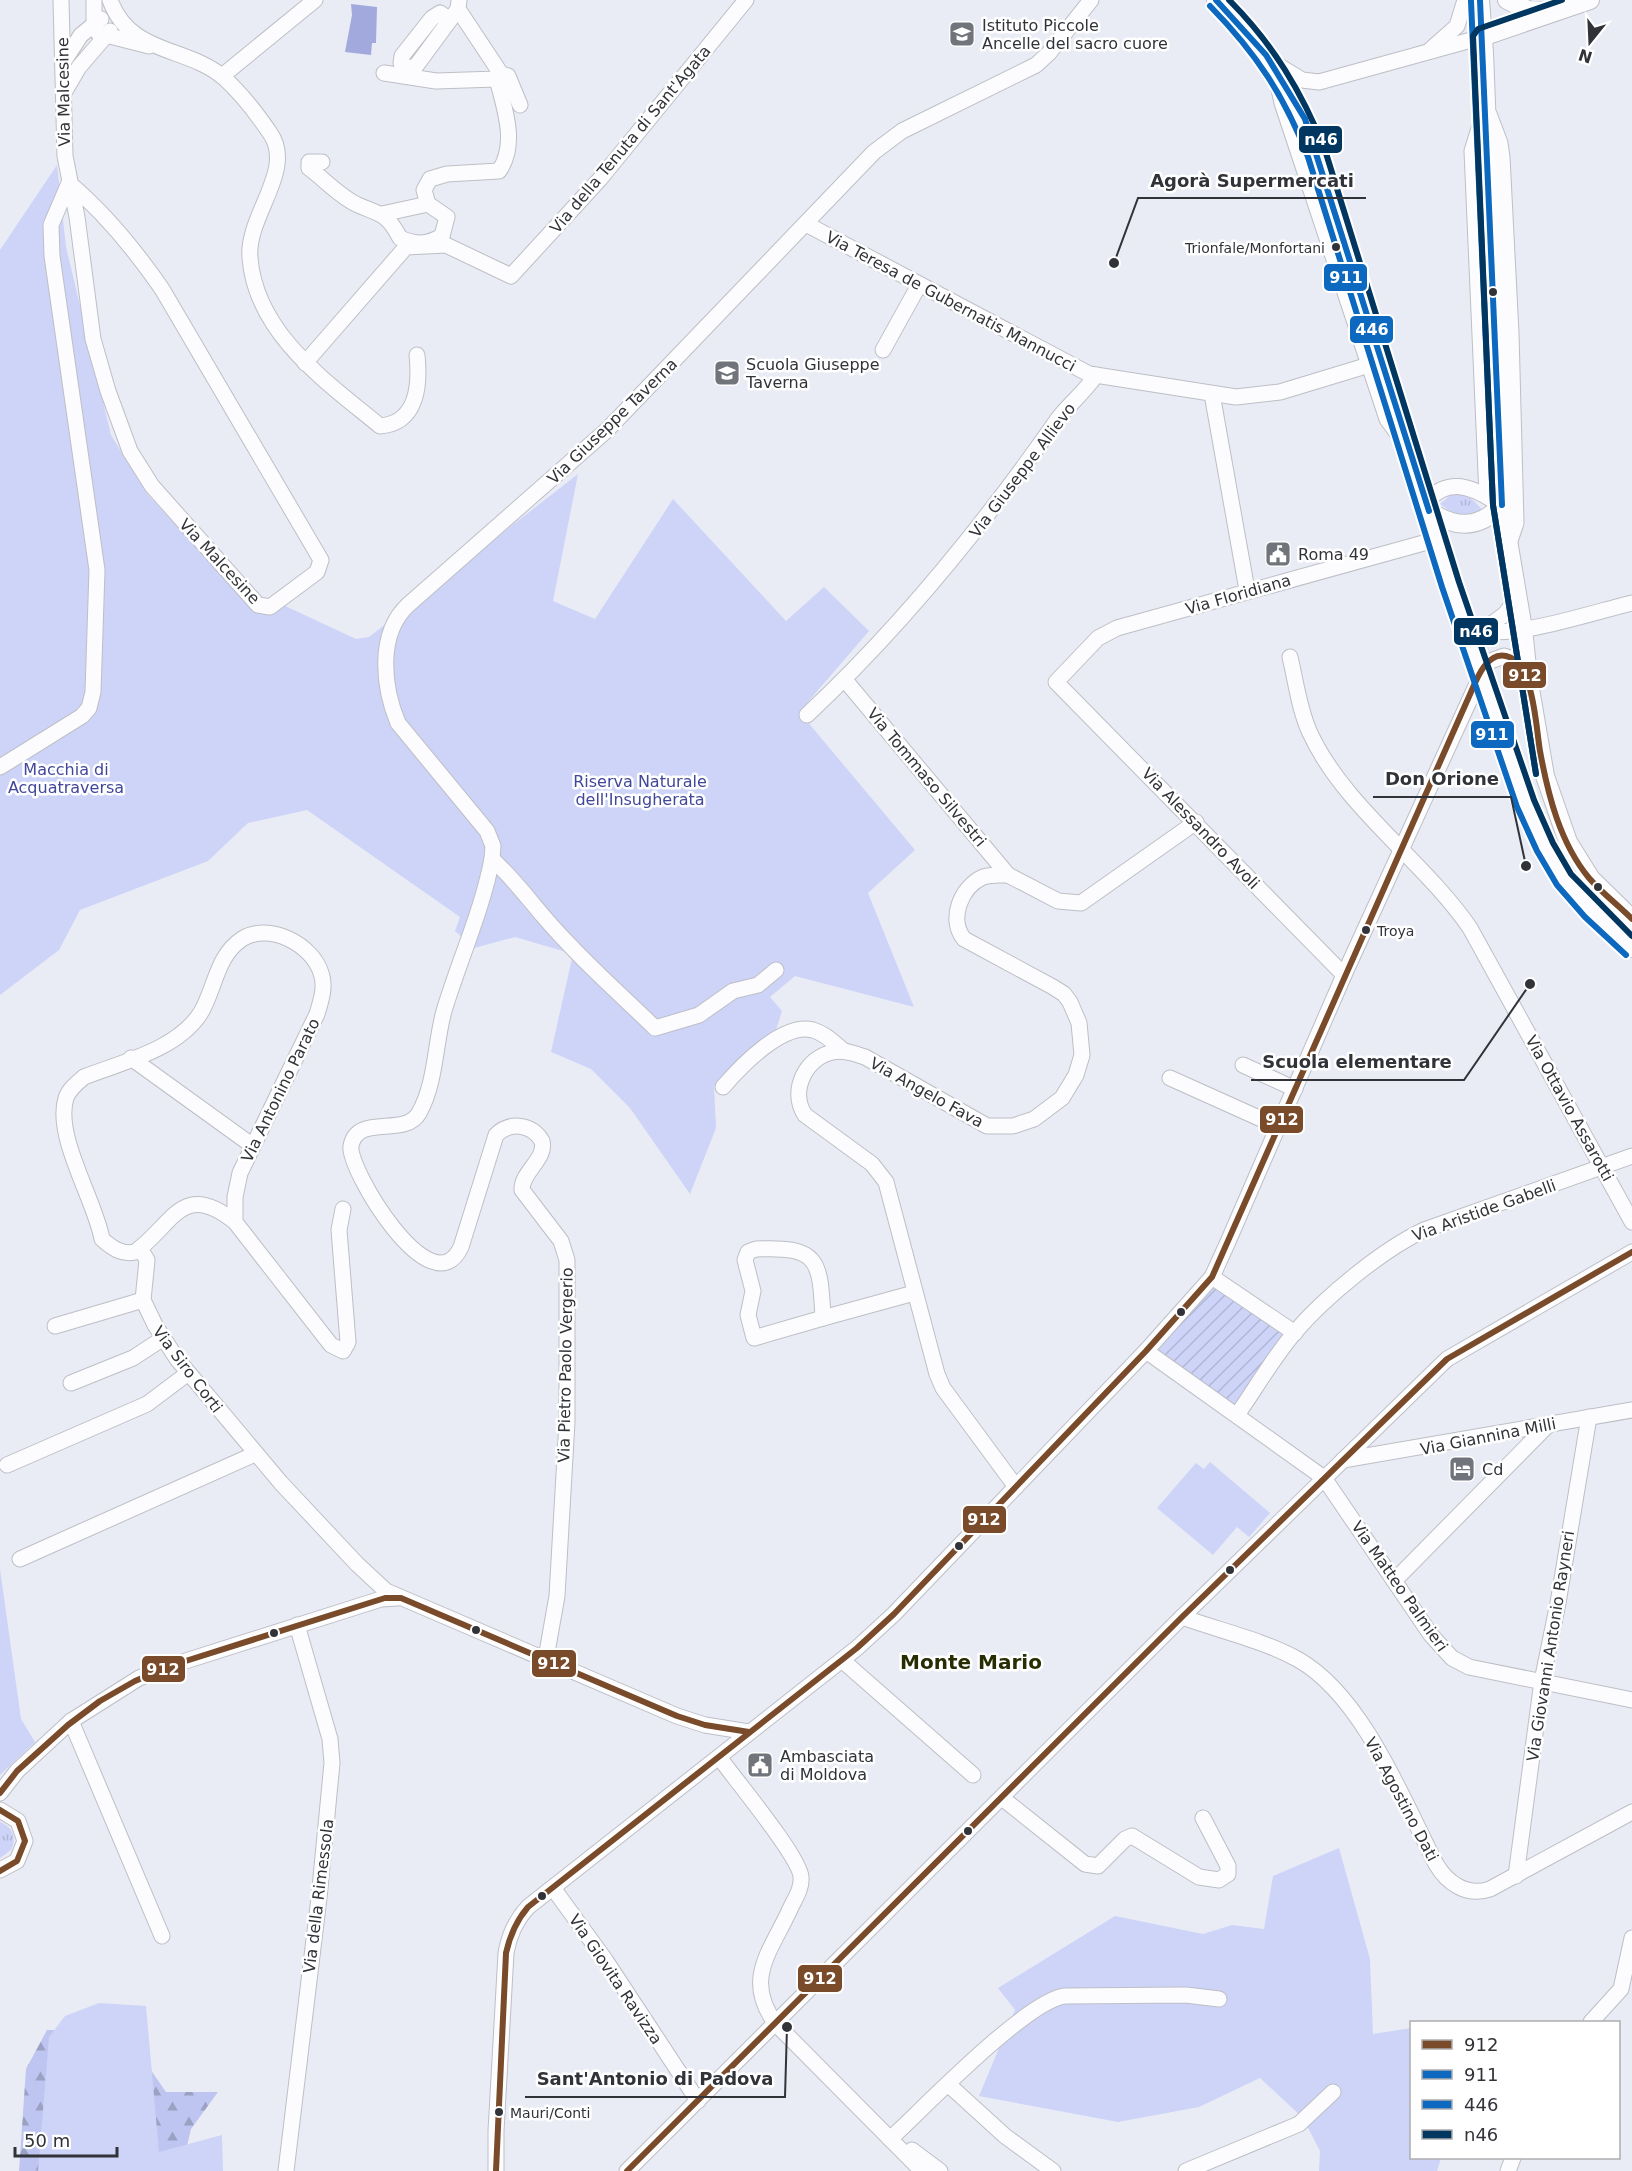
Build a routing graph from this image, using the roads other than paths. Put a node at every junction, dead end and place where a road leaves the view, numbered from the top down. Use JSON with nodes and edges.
{"nodes":[{"id":1,"x":94,"y":0,"type":"edge"},
{"id":2,"x":315,"y":0,"type":"edge"},
{"id":3,"x":746,"y":0,"type":"edge"},
{"id":4,"x":1091,"y":0,"type":"edge"},
{"id":5,"x":1216,"y":0,"type":"edge"},
{"id":6,"x":1464,"y":0,"type":"edge"},
{"id":7,"x":1480,"y":0,"type":"edge"},
{"id":8,"x":1507,"y":0,"type":"edge"},
{"id":9,"x":1590,"y":0,"type":"edge"},
{"id":10,"x":61,"y":6,"type":"edge"},
{"id":11,"x":115,"y":10,"type":"edge"},
{"id":12,"x":456,"y":10,"type":"edge"},
{"id":13,"x":1556,"y":10,"type":"junction"},
{"id":14,"x":91,"y":26,"type":"junction"},
{"id":15,"x":105,"y":37,"type":"junction"},
{"id":16,"x":1482,"y":37,"type":"junction"},
{"id":17,"x":160,"y":48,"type":"junction"},
{"id":18,"x":1424,"y":54,"type":"junction"},
{"id":19,"x":64,"y":61,"type":"junction"},
{"id":20,"x":1274,"y":63,"type":"junction"},
{"id":21,"x":384,"y":73,"type":"dead end"},
{"id":22,"x":222,"y":76,"type":"junction"},
{"id":23,"x":499,"y":76,"type":"junction"},
{"id":24,"x":65,"y":91,"type":"junction"},
{"id":25,"x":520,"y":105,"type":"dead end"},
{"id":26,"x":1486,"y":106,"type":"junction"},
{"id":27,"x":322,"y":162,"type":"dead end"},
{"id":28,"x":69,"y":183,"type":"junction"},
{"id":29,"x":428,"y":204,"type":"junction"},
{"id":30,"x":382,"y":213,"type":"junction"},
{"id":31,"x":806,"y":224,"type":"junction"},
{"id":32,"x":919,"y":285,"type":"junction"},
{"id":33,"x":883,"y":350,"type":"dead end"},
{"id":34,"x":417,"y":355,"type":"dead end"},
{"id":35,"x":305,"y":363,"type":"junction"},
{"id":36,"x":1369,"y":364,"type":"junction"},
{"id":37,"x":1096,"y":375,"type":"junction"},
{"id":38,"x":1212,"y":394,"type":"junction"},
{"id":39,"x":1409,"y":449,"type":"junction"},
{"id":40,"x":1494,"y":501,"type":"junction"},
{"id":41,"x":1428,"y":507,"type":"junction"},
{"id":42,"x":1438,"y":539,"type":"junction"},
{"id":43,"x":1508,"y":547,"type":"junction"},
{"id":44,"x":1247,"y":590,"type":"junction"},
{"id":45,"x":1517,"y":598,"type":"junction"},
{"id":46,"x":1632,"y":603,"type":"edge"},
{"id":47,"x":1458,"y":609,"type":"junction"},
{"id":48,"x":1523,"y":629,"type":"junction"},
{"id":49,"x":1483,"y":630,"type":"junction"},
{"id":50,"x":1290,"y":657,"type":"dead end"},
{"id":51,"x":1481,"y":675,"type":"junction"},
{"id":52,"x":1528,"y":677,"type":"junction"},
{"id":53,"x":845,"y":680,"type":"junction"},
{"id":54,"x":1056,"y":682,"type":"joint"},
{"id":55,"x":807,"y":715,"type":"dead end"},
{"id":56,"x":0,"y":767,"type":"edge"},
{"id":57,"x":1196,"y":822,"type":"junction"},
{"id":58,"x":1402,"y":850,"type":"junction"},
{"id":59,"x":492,"y":859,"type":"junction"},
{"id":60,"x":1008,"y":875,"type":"junction"},
{"id":61,"x":1632,"y":919,"type":"edge"},
{"id":62,"x":470,"y":932,"type":"joint"},
{"id":63,"x":1632,"y":948,"type":"edge"},
{"id":64,"x":776,"y":970,"type":"dead end"},
{"id":65,"x":1344,"y":975,"type":"junction"},
{"id":66,"x":844,"y":1051,"type":"junction"},
{"id":67,"x":131,"y":1058,"type":"junction"},
{"id":68,"x":1243,"y":1065,"type":"dead end"},
{"id":69,"x":1170,"y":1078,"type":"dead end"},
{"id":70,"x":723,"y":1087,"type":"dead end"},
{"id":71,"x":1295,"y":1089,"type":"junction"},
{"id":72,"x":1279,"y":1127,"type":"junction"},
{"id":73,"x":253,"y":1146,"type":"junction"},
{"id":74,"x":1632,"y":1156,"type":"edge"},
{"id":75,"x":1601,"y":1167,"type":"junction"},
{"id":76,"x":343,"y":1209,"type":"dead end"},
{"id":77,"x":235,"y":1222,"type":"junction"},
{"id":78,"x":1632,"y":1222,"type":"edge"},
{"id":79,"x":140,"y":1248,"type":"junction"},
{"id":80,"x":1632,"y":1252,"type":"edge"},
{"id":81,"x":1212,"y":1277,"type":"junction"},
{"id":82,"x":914,"y":1293,"type":"junction"},
{"id":83,"x":143,"y":1300,"type":"junction"},
{"id":84,"x":823,"y":1318,"type":"junction"},
{"id":85,"x":55,"y":1326,"type":"dead end"},
{"id":86,"x":1295,"y":1333,"type":"junction"},
{"id":87,"x":162,"y":1339,"type":"junction"},
{"id":88,"x":1146,"y":1351,"type":"junction"},
{"id":89,"x":187,"y":1374,"type":"junction"},
{"id":90,"x":72,"y":1383,"type":"dead end"},
{"id":91,"x":1632,"y":1410,"type":"edge"},
{"id":92,"x":1237,"y":1415,"type":"junction"},
{"id":93,"x":1588,"y":1417,"type":"junction"},
{"id":94,"x":1549,"y":1424,"type":"junction"},
{"id":95,"x":255,"y":1454,"type":"junction"},
{"id":96,"x":1343,"y":1460,"type":"junction"},
{"id":97,"x":7,"y":1465,"type":"dead end"},
{"id":98,"x":1324,"y":1478,"type":"junction"},
{"id":99,"x":1016,"y":1486,"type":"junction"},
{"id":100,"x":20,"y":1559,"type":"dead end"},
{"id":101,"x":1395,"y":1580,"type":"junction"},
{"id":102,"x":401,"y":1598,"type":"junction"},
{"id":103,"x":1182,"y":1617,"type":"junction"},
{"id":104,"x":297,"y":1625,"type":"junction"},
{"id":105,"x":546,"y":1658,"type":"junction"},
{"id":106,"x":843,"y":1661,"type":"junction"},
{"id":107,"x":1542,"y":1681,"type":"junction"},
{"id":108,"x":1632,"y":1700,"type":"edge"},
{"id":109,"x":71,"y":1721,"type":"junction"},
{"id":110,"x":749,"y":1732,"type":"junction"},
{"id":111,"x":719,"y":1757,"type":"junction"},
{"id":112,"x":974,"y":1775,"type":"dead end"},
{"id":113,"x":0,"y":1793,"type":"edge"},
{"id":114,"x":1002,"y":1798,"type":"junction"},
{"id":115,"x":0,"y":1810,"type":"edge"},
{"id":116,"x":1632,"y":1812,"type":"edge"},
{"id":117,"x":1203,"y":1818,"type":"dead end"},
{"id":118,"x":0,"y":1871,"type":"edge"},
{"id":119,"x":1516,"y":1876,"type":"junction"},
{"id":120,"x":553,"y":1888,"type":"junction"},
{"id":121,"x":162,"y":1936,"type":"dead end"},
{"id":122,"x":1632,"y":1938,"type":"edge"},
{"id":123,"x":1219,"y":1999,"type":"dead end"},
{"id":124,"x":1592,"y":2021,"type":"edge"},
{"id":125,"x":776,"y":2024,"type":"junction"},
{"id":126,"x":949,"y":2085,"type":"junction"},
{"id":127,"x":1333,"y":2092,"type":"dead end"},
{"id":128,"x":698,"y":2101,"type":"junction"},
{"id":129,"x":890,"y":2139,"type":"junction"},
{"id":130,"x":286,"y":2171,"type":"edge"},
{"id":131,"x":496,"y":2171,"type":"edge"},
{"id":132,"x":627,"y":2171,"type":"edge"},
{"id":133,"x":922,"y":2171,"type":"edge"},
{"id":134,"x":940,"y":2171,"type":"edge"},
{"id":135,"x":1053,"y":2171,"type":"edge"},
{"id":136,"x":1186,"y":2171,"type":"edge"}],
"edges":[{"from":1,"to":14,"type":"street"},
{"from":2,"to":22,"type":"street"},
{"from":3,"to":35,"type":"street","name":"Via della Tenuta di Sant'Agata"},
{"from":4,"to":31,"type":"street","name":"Via Giuseppe Taverna"},
{"from":5,"to":20,"type":"main road"},
{"from":6,"to":18,"type":"street"},
{"from":7,"to":16,"type":"main road"},
{"from":8,"to":13,"type":"main road"},
{"from":9,"to":13,"type":"main road"},
{"from":10,"to":14,"type":"street"},
{"from":10,"to":19,"type":"street","name":"Via Malcesine"},
{"from":11,"to":14,"type":"street"},
{"from":11,"to":15,"type":"street"},
{"from":11,"to":17,"type":"street"},
{"from":12,"to":23,"type":"street"},
{"from":13,"to":16,"type":"main road"},
{"from":14,"to":15,"type":"street"},
{"from":14,"to":19,"type":"street"},
{"from":15,"to":17,"type":"street"},
{"from":15,"to":24,"type":"street"},
{"from":16,"to":18,"type":"street"},
{"from":16,"to":26,"type":"main road"},
{"from":17,"to":22,"type":"street"},
{"from":18,"to":20,"type":"street"},
{"from":19,"to":24,"type":"street","name":"Via Malcesine"},
{"from":20,"to":36,"type":"street"},
{"from":20,"to":39,"type":"main road"},
{"from":21,"to":23,"type":"street"},
{"from":22,"to":35,"type":"street"},
{"from":23,"to":25,"type":"street"},
{"from":23,"to":29,"type":"street"},
{"from":24,"to":28,"type":"street","name":"Via Malcesine"},
{"from":26,"to":40,"type":"main road"},
{"from":26,"to":43,"type":"street"},
{"from":27,"to":30,"type":"street"},
{"from":28,"to":28,"type":"street","name":"Via Malcesine"},
{"from":28,"to":56,"type":"street"},
{"from":29,"to":30,"type":"street"},
{"from":29,"to":30,"type":"street"},
{"from":31,"to":32,"type":"street","name":"Via Teresa de Gubernatis Mannucci"},
{"from":31,"to":59,"type":"street","name":"Via Giuseppe Taverna"},
{"from":32,"to":33,"type":"street"},
{"from":32,"to":37,"type":"street","name":"Via Teresa de Gubernatis Mannucci"},
{"from":34,"to":35,"type":"street"},
{"from":36,"to":38,"type":"street"},
{"from":36,"to":39,"type":"street"},
{"from":37,"to":38,"type":"street"},
{"from":37,"to":53,"type":"street","name":"Via Giuseppe Allievo"},
{"from":38,"to":44,"type":"street"},
{"from":39,"to":41,"type":"main road"},
{"from":40,"to":41,"type":"street"},
{"from":40,"to":41,"type":"main road"},
{"from":40,"to":43,"type":"main road"},
{"from":41,"to":42,"type":"main road"},
{"from":42,"to":44,"type":"street","name":"Via Floridiana"},
{"from":42,"to":47,"type":"main road"},
{"from":43,"to":45,"type":"main road"},
{"from":44,"to":54,"type":"street","name":"Via Floridiana"},
{"from":45,"to":48,"type":"main road"},
{"from":45,"to":49,"type":"street"},
{"from":46,"to":48,"type":"street"},
{"from":47,"to":49,"type":"street"},
{"from":47,"to":51,"type":"main road"},
{"from":48,"to":49,"type":"street"},
{"from":48,"to":52,"type":"main road"},
{"from":50,"to":58,"type":"street","name":"Via Ottavio Assarotti"},
{"from":51,"to":52,"type":"street"},
{"from":51,"to":58,"type":"street"},
{"from":51,"to":63,"type":"main road"},
{"from":52,"to":61,"type":"main road"},
{"from":53,"to":55,"type":"street","name":"Via Giuseppe Allievo"},
{"from":53,"to":60,"type":"street","name":"Via Tommaso Silvestri"},
{"from":54,"to":57,"type":"street","name":"Via Alessandro Avoli"},
{"from":57,"to":60,"type":"street"},
{"from":57,"to":65,"type":"street","name":"Via Alessandro Avoli"},
{"from":58,"to":65,"type":"street"},
{"from":58,"to":75,"type":"street","name":"Via Ottavio Assarotti"},
{"from":59,"to":62,"type":"street","name":"Via Giuseppe Taverna"},
{"from":59,"to":64,"type":"street"},
{"from":60,"to":66,"type":"street","name":"Via Angelo Fava"},
{"from":62,"to":105,"type":"street","name":"Via Pietro Paolo Vergerio"},
{"from":65,"to":71,"type":"street"},
{"from":66,"to":70,"type":"street","name":"Via Angelo Fava"},
{"from":66,"to":82,"type":"street"},
{"from":67,"to":73,"type":"street"},
{"from":67,"to":73,"type":"street","name":"Via Antonino Parato"},
{"from":67,"to":79,"type":"street","name":"Via Antonino Parato"},
{"from":68,"to":71,"type":"street"},
{"from":69,"to":72,"type":"street"},
{"from":71,"to":72,"type":"street"},
{"from":72,"to":81,"type":"street"},
{"from":73,"to":77,"type":"street","name":"Via Antonino Parato"},
{"from":74,"to":75,"type":"street","name":"Via Aristide Gabelli"},
{"from":75,"to":78,"type":"street","name":"Via Ottavio Assarotti"},
{"from":75,"to":86,"type":"street","name":"Via Aristide Gabelli"},
{"from":76,"to":77,"type":"street"},
{"from":77,"to":79,"type":"street"},
{"from":79,"to":83,"type":"street"},
{"from":80,"to":96,"type":"street"},
{"from":81,"to":86,"type":"street"},
{"from":81,"to":88,"type":"street"},
{"from":82,"to":84,"type":"street"},
{"from":82,"to":99,"type":"street"},
{"from":83,"to":85,"type":"street"},
{"from":83,"to":87,"type":"street","name":"Via Siro Corti"},
{"from":84,"to":84,"type":"street"},
{"from":86,"to":92,"type":"street","name":"Via Aristide Gabelli"},
{"from":87,"to":89,"type":"street","name":"Via Siro Corti"},
{"from":87,"to":90,"type":"street"},
{"from":88,"to":92,"type":"street","name":"Via Matteo Palmieri"},
{"from":88,"to":99,"type":"street"},
{"from":89,"to":95,"type":"street","name":"Via Siro Corti"},
{"from":89,"to":97,"type":"street"},
{"from":91,"to":93,"type":"street","name":"Via Giannina Milli"},
{"from":92,"to":98,"type":"street","name":"Via Matteo Palmieri"},
{"from":93,"to":94,"type":"street","name":"Via Giannina Milli"},
{"from":93,"to":107,"type":"street","name":"Via Giovanni Antonio Rayneri"},
{"from":94,"to":96,"type":"street","name":"Via Giannina Milli"},
{"from":94,"to":101,"type":"street"},
{"from":95,"to":100,"type":"street"},
{"from":95,"to":102,"type":"street","name":"Via Siro Corti"},
{"from":96,"to":98,"type":"street"},
{"from":98,"to":101,"type":"street","name":"Via Matteo Palmieri"},
{"from":98,"to":103,"type":"street"},
{"from":99,"to":106,"type":"street"},
{"from":101,"to":107,"type":"street","name":"Via Matteo Palmieri"},
{"from":102,"to":104,"type":"street"},
{"from":102,"to":105,"type":"street","name":"Via Siro Corti"},
{"from":103,"to":114,"type":"street"},
{"from":103,"to":119,"type":"street","name":"Via Agostino Dati"},
{"from":104,"to":109,"type":"street"},
{"from":104,"to":130,"type":"street","name":"Via della Rimessola"},
{"from":105,"to":110,"type":"street","name":"Via Siro Corti"},
{"from":106,"to":110,"type":"street"},
{"from":106,"to":112,"type":"street"},
{"from":107,"to":108,"type":"street","name":"Via Matteo Palmieri"},
{"from":107,"to":119,"type":"street","name":"Via Giovanni Antonio Rayneri"},
{"from":109,"to":113,"type":"street"},
{"from":109,"to":121,"type":"street"},
{"from":110,"to":111,"type":"street"},
{"from":111,"to":120,"type":"street"},
{"from":111,"to":125,"type":"street"},
{"from":114,"to":117,"type":"street"},
{"from":114,"to":125,"type":"street"},
{"from":115,"to":118,"type":"street"},
{"from":116,"to":119,"type":"street","name":"Via Agostino Dati"},
{"from":120,"to":128,"type":"street","name":"Via Giovita Ravizza"},
{"from":120,"to":131,"type":"street"},
{"from":122,"to":124,"type":"street"},
{"from":123,"to":126,"type":"street"},
{"from":125,"to":128,"type":"street"},
{"from":125,"to":129,"type":"street"},
{"from":126,"to":129,"type":"street"},
{"from":126,"to":135,"type":"street"},
{"from":127,"to":136,"type":"street"},
{"from":128,"to":132,"type":"street"},
{"from":129,"to":133,"type":"street"},
{"from":129,"to":134,"type":"street"}]}
